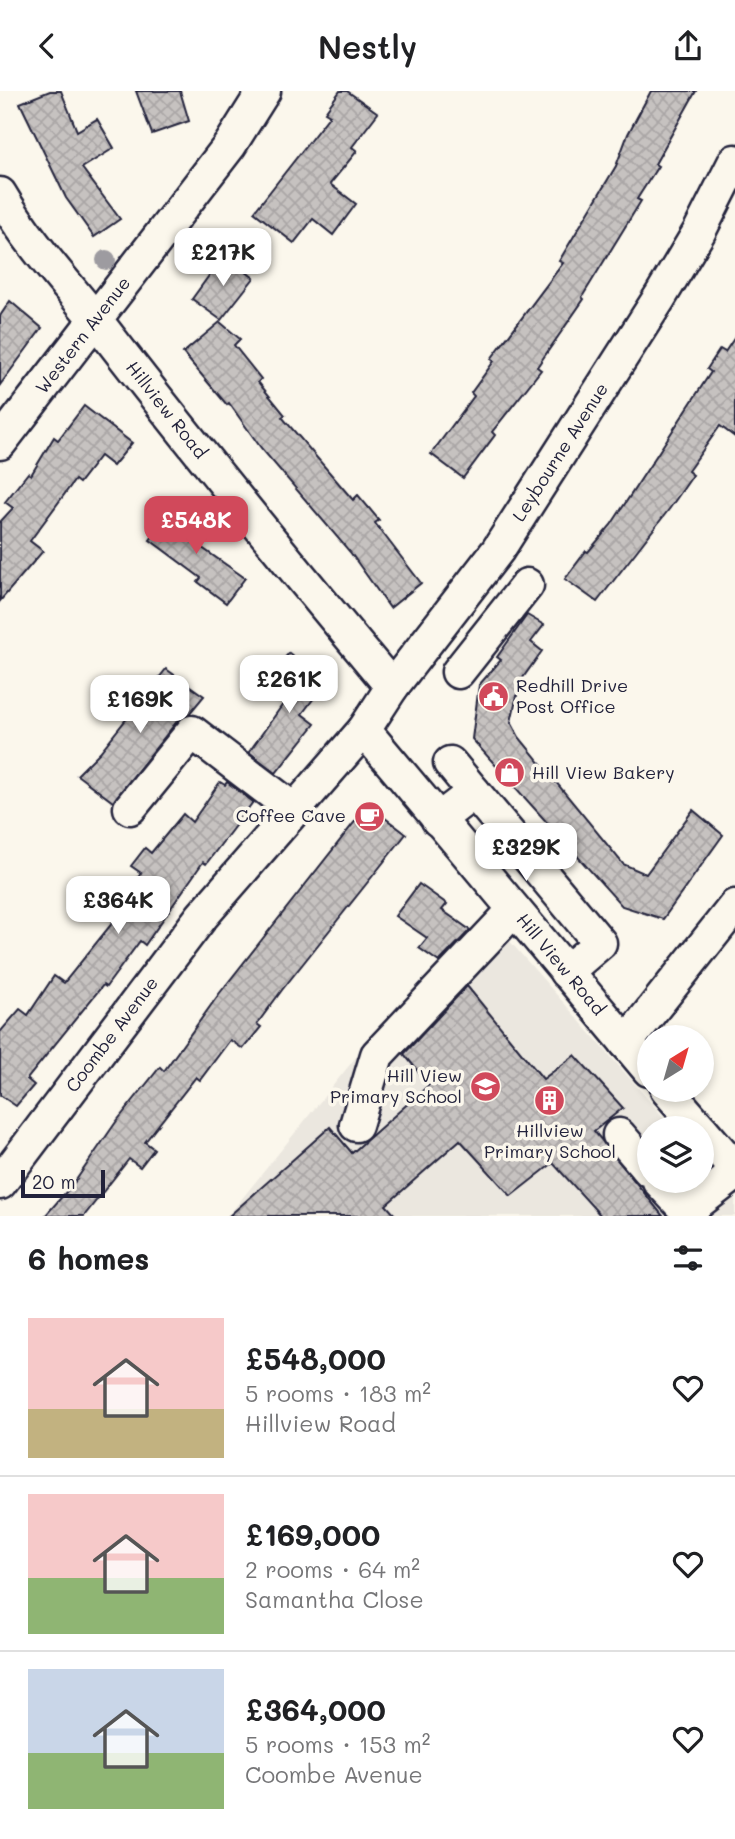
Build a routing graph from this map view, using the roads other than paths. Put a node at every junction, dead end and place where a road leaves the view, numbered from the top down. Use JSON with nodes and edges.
{"nodes":[{"id":1,"x":264,"y":91,"type":"edge"},
{"id":2,"x":735,"y":161,"type":"edge"},
{"id":3,"x":0,"y":194,"type":"edge"},
{"id":4,"x":96,"y":320,"type":"junction"},
{"id":5,"x":0,"y":443,"type":"edge"},
{"id":6,"x":527,"y":585,"type":"dead end"},
{"id":7,"x":458,"y":672,"type":"dead end"},
{"id":8,"x":393,"y":687,"type":"junction"},
{"id":9,"x":364,"y":730,"type":"junction"},
{"id":10,"x":450,"y":763,"type":"dead end"},
{"id":11,"x":474,"y":792,"type":"junction"},
{"id":12,"x":130,"y":808,"type":"dead end"},
{"id":13,"x":293,"y":809,"type":"junction"},
{"id":14,"x":438,"y":820,"type":"junction"},
{"id":15,"x":735,"y":907,"type":"edge"},
{"id":16,"x":514,"y":910,"type":"junction"},
{"id":17,"x":566,"y":972,"type":"junction"},
{"id":18,"x":626,"y":1043,"type":"junction"},
{"id":19,"x":637,"y":1056,"type":"edge"},
{"id":20,"x":356,"y":1125,"type":"dead end"},
{"id":21,"x":619,"y":1135,"type":"dead end"},
{"id":22,"x":714,"y":1144,"type":"edge"},
{"id":23,"x":637,"y":1156,"type":"edge"},
{"id":24,"x":735,"y":1168,"type":"edge"},
{"id":25,"x":735,"y":1174,"type":"edge"},
{"id":26,"x":0,"y":1183,"type":"edge"},
{"id":27,"x":714,"y":1190,"type":"edge"},
{"id":28,"x":670,"y":1193,"type":"edge"},
{"id":29,"x":710,"y":1193,"type":"edge"}],
"edges":[{"from":1,"to":4,"type":"street","name":"Western Avenue"},
{"from":2,"to":8,"type":"street","name":"Leybourne Avenue"},
{"from":3,"to":4,"type":"street","name":"Hillview Road"},
{"from":4,"to":5,"type":"street","name":"Western Avenue"},
{"from":4,"to":8,"type":"street","name":"Hillview Road"},
{"from":6,"to":7,"type":"street"},
{"from":8,"to":9,"type":"street","name":"Leybourne Avenue"},
{"from":9,"to":13,"type":"street","name":"Coombe Avenue"},
{"from":9,"to":14,"type":"street","name":"Hill View Road"},
{"from":10,"to":11,"type":"street"},
{"from":11,"to":14,"type":"street"},
{"from":11,"to":17,"type":"street"},
{"from":12,"to":13,"type":"street"},
{"from":13,"to":26,"type":"street","name":"Coombe Avenue"},
{"from":14,"to":16,"type":"street","name":"Hill View Road"},
{"from":15,"to":18,"type":"street"},
{"from":16,"to":17,"type":"street","name":"Hill View Road"},
{"from":16,"to":20,"type":"street"},
{"from":17,"to":18,"type":"street","name":"Hill View Road"},
{"from":18,"to":19,"type":"street","name":"Hill View Road"},
{"from":21,"to":23,"type":"street"},
{"from":22,"to":24,"type":"street"},
{"from":25,"to":27,"type":"street"},
{"from":28,"to":29,"type":"street"}]}
